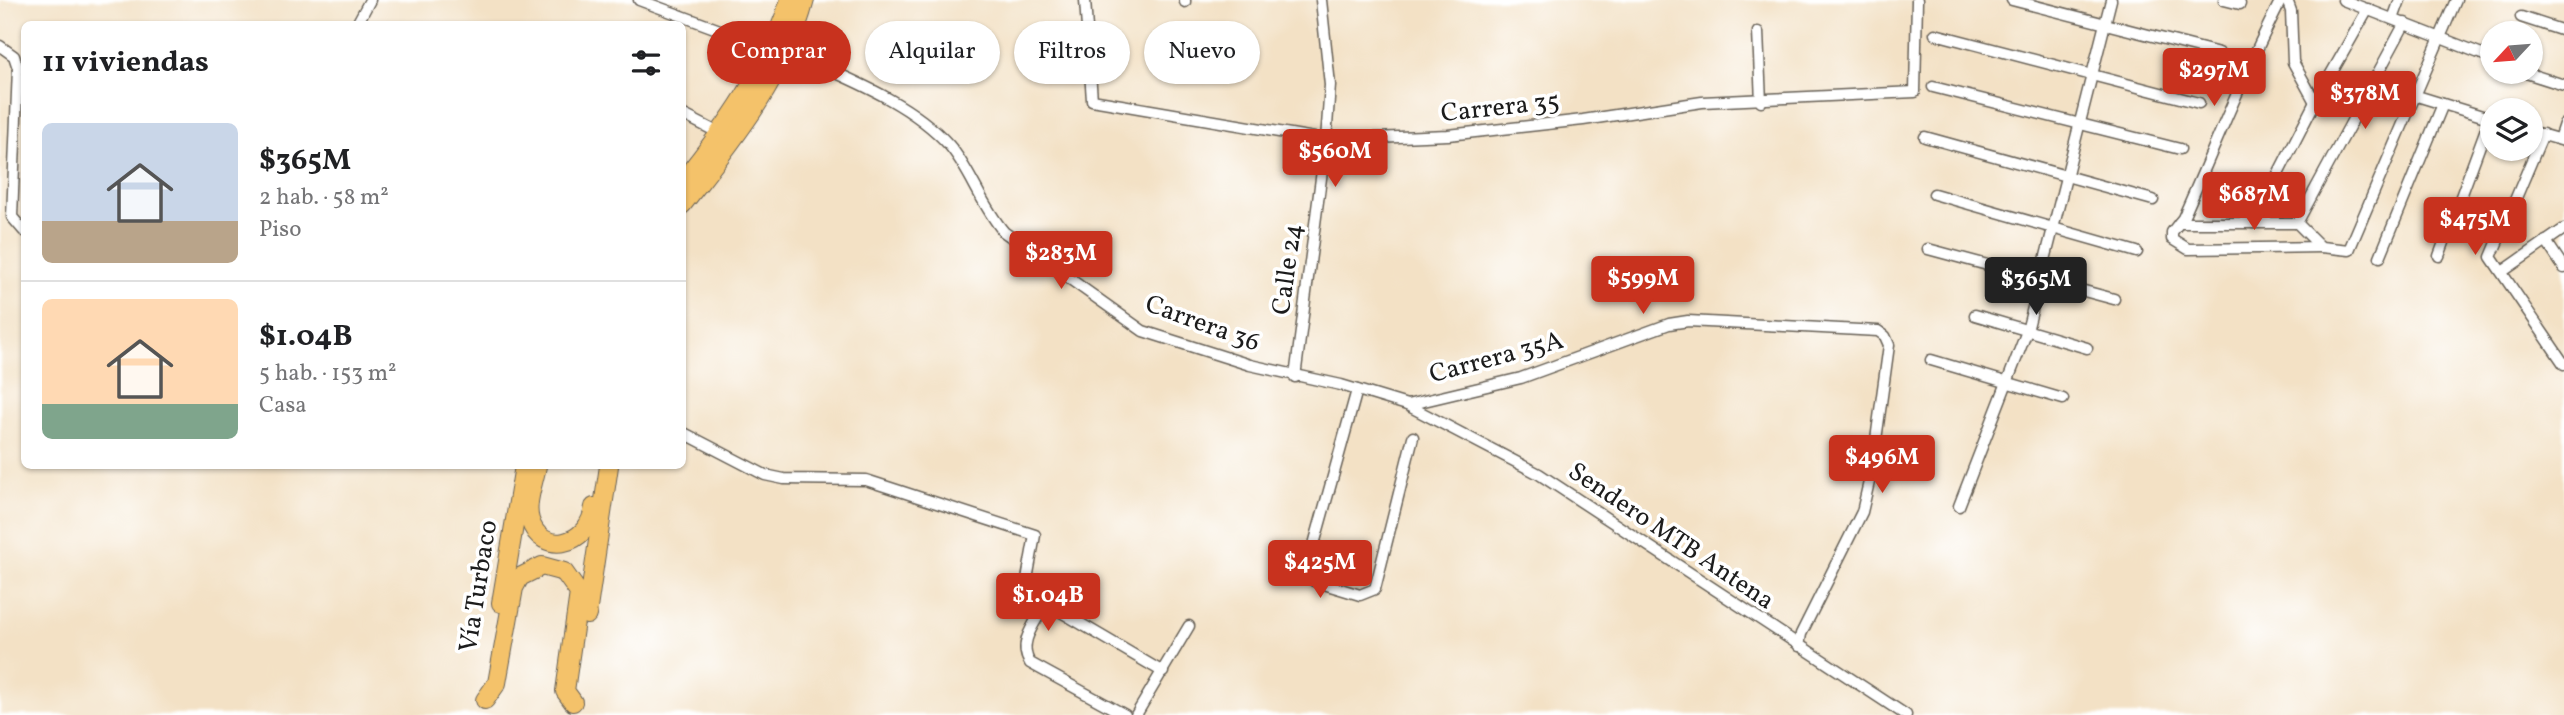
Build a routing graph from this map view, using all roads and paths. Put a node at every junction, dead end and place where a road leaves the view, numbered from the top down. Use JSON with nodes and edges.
{"nodes":[{"id":1,"x":370,"y":0,"type":"edge"},
{"id":2,"x":639,"y":0,"type":"edge"},
{"id":3,"x":790,"y":0,"type":"edge"},
{"id":4,"x":806,"y":0,"type":"edge"},
{"id":5,"x":1085,"y":0,"type":"edge"},
{"id":6,"x":1321,"y":0,"type":"edge"},
{"id":7,"x":1917,"y":0,"type":"edge"},
{"id":8,"x":2012,"y":0,"type":"edge"},
{"id":9,"x":2111,"y":0,"type":"edge"},
{"id":10,"x":2224,"y":0,"type":"edge"},
{"id":11,"x":2281,"y":0,"type":"edge"},
{"id":12,"x":2287,"y":0,"type":"edge"},
{"id":13,"x":2344,"y":0,"type":"edge"},
{"id":14,"x":2400,"y":0,"type":"edge"},
{"id":15,"x":2456,"y":0,"type":"edge"},
{"id":16,"x":2240,"y":4,"type":"dead end"},
{"id":17,"x":2368,"y":9,"type":"junction"},
{"id":18,"x":2521,"y":17,"type":"dead end"},
{"id":19,"x":2393,"y":19,"type":"junction"},
{"id":20,"x":359,"y":21,"type":"edge"},
{"id":21,"x":785,"y":21,"type":"edge"},
{"id":22,"x":795,"y":21,"type":"edge"},
{"id":23,"x":2405,"y":23,"type":"junction"},
{"id":24,"x":707,"y":24,"type":"edge"},
{"id":25,"x":2105,"y":24,"type":"junction"},
{"id":26,"x":1758,"y":32,"type":"dead end"},
{"id":27,"x":2564,"y":32,"type":"edge"},
{"id":28,"x":1935,"y":34,"type":"dead end"},
{"id":29,"x":2442,"y":37,"type":"junction"},
{"id":30,"x":0,"y":46,"type":"edge"},
{"id":31,"x":2480,"y":53,"type":"edge"},
{"id":32,"x":2219,"y":54,"type":"dead end"},
{"id":33,"x":2092,"y":75,"type":"junction"},
{"id":34,"x":2543,"y":78,"type":"edge"},
{"id":35,"x":851,"y":83,"type":"edge"},
{"id":36,"x":753,"y":84,"type":"edge"},
{"id":37,"x":764,"y":84,"type":"edge"},
{"id":38,"x":2564,"y":85,"type":"edge"},
{"id":39,"x":1933,"y":87,"type":"dead end"},
{"id":40,"x":2417,"y":96,"type":"junction"},
{"id":41,"x":1761,"y":102,"type":"junction"},
{"id":42,"x":2315,"y":102,"type":"junction"},
{"id":43,"x":2200,"y":103,"type":"dead end"},
{"id":44,"x":2443,"y":104,"type":"junction"},
{"id":45,"x":686,"y":116,"type":"edge"},
{"id":46,"x":2480,"y":116,"type":"edge"},
{"id":47,"x":2080,"y":124,"type":"junction"},
{"id":48,"x":2564,"y":124,"type":"edge"},
{"id":49,"x":721,"y":134,"type":"junction"},
{"id":50,"x":2543,"y":134,"type":"edge"},
{"id":51,"x":1926,"y":137,"type":"dead end"},
{"id":52,"x":1326,"y":140,"type":"junction"},
{"id":53,"x":2562,"y":140,"type":"edge"},
{"id":54,"x":2480,"y":148,"type":"edge"},
{"id":55,"x":2180,"y":149,"type":"dead end"},
{"id":56,"x":2532,"y":161,"type":"edge"},
{"id":57,"x":2066,"y":176,"type":"junction"},
{"id":58,"x":686,"y":177,"type":"edge"},
{"id":59,"x":1934,"y":194,"type":"dead end"},
{"id":60,"x":686,"y":200,"type":"edge"},
{"id":61,"x":2153,"y":200,"type":"dead end"},
{"id":62,"x":2179,"y":223,"type":"junction"},
{"id":63,"x":2253,"y":223,"type":"junction"},
{"id":64,"x":2297,"y":223,"type":"junction"},
{"id":65,"x":21,"y":228,"type":"edge"},
{"id":66,"x":2051,"y":228,"type":"junction"},
{"id":67,"x":2564,"y":229,"type":"edge"},
{"id":68,"x":2546,"y":242,"type":"junction"},
{"id":69,"x":2321,"y":247,"type":"junction"},
{"id":70,"x":1928,"y":249,"type":"dead end"},
{"id":71,"x":2137,"y":252,"type":"dead end"},
{"id":72,"x":2439,"y":256,"type":"dead end"},
{"id":73,"x":2380,"y":257,"type":"dead end"},
{"id":74,"x":2564,"y":268,"type":"edge"},
{"id":75,"x":2502,"y":272,"type":"junction"},
{"id":76,"x":2038,"y":279,"type":"junction"},
{"id":77,"x":2114,"y":299,"type":"dead end"},
{"id":78,"x":1975,"y":316,"type":"dead end"},
{"id":79,"x":2027,"y":331,"type":"junction"},
{"id":80,"x":2087,"y":348,"type":"dead end"},
{"id":81,"x":1931,"y":360,"type":"dead end"},
{"id":82,"x":2564,"y":364,"type":"edge"},
{"id":83,"x":1295,"y":377,"type":"junction"},
{"id":84,"x":2008,"y":383,"type":"junction"},
{"id":85,"x":1357,"y":390,"type":"junction"},
{"id":86,"x":2063,"y":399,"type":"dead end"},
{"id":87,"x":1407,"y":405,"type":"junction"},
{"id":88,"x":686,"y":434,"type":"edge"},
{"id":89,"x":1413,"y":437,"type":"dead end"},
{"id":90,"x":524,"y":469,"type":"edge"},
{"id":91,"x":536,"y":469,"type":"edge"},
{"id":92,"x":599,"y":469,"type":"edge"},
{"id":93,"x":609,"y":469,"type":"edge"},
{"id":94,"x":1959,"y":506,"type":"dead end"},
{"id":95,"x":1045,"y":605,"type":"junction"},
{"id":96,"x":1189,"y":626,"type":"dead end"},
{"id":97,"x":1799,"y":646,"type":"junction"},
{"id":98,"x":1163,"y":672,"type":"junction"},
{"id":99,"x":484,"y":708,"type":"edge"},
{"id":100,"x":573,"y":709,"type":"edge"},
{"id":101,"x":1125,"y":715,"type":"edge"},
{"id":102,"x":1136,"y":715,"type":"edge"},
{"id":103,"x":1906,"y":715,"type":"edge"}],
"edges":[{"from":1,"to":20,"type":"street"},
{"from":2,"to":24,"type":"street"},
{"from":3,"to":21,"type":"highway"},
{"from":4,"to":22,"type":"highway"},
{"from":5,"to":52,"type":"street","name":"Carrera 35"},
{"from":6,"to":52,"type":"street","name":"Calle 24"},
{"from":7,"to":41,"type":"street","name":"Carrera 35"},
{"from":8,"to":25,"type":"street"},
{"from":9,"to":25,"type":"street"},
{"from":10,"to":16,"type":"street"},
{"from":11,"to":62,"type":"street"},
{"from":12,"to":42,"type":"street"},
{"from":13,"to":17,"type":"street"},
{"from":14,"to":19,"type":"street"},
{"from":15,"to":29,"type":"street"},
{"from":17,"to":19,"type":"street"},
{"from":17,"to":42,"type":"street"},
{"from":18,"to":27,"type":"street"},
{"from":19,"to":23,"type":"street"},
{"from":23,"to":29,"type":"street"},
{"from":23,"to":64,"type":"street"},
{"from":25,"to":32,"type":"street"},
{"from":25,"to":33,"type":"street"},
{"from":26,"to":41,"type":"street"},
{"from":28,"to":33,"type":"street"},
{"from":29,"to":31,"type":"street"},
{"from":29,"to":40,"type":"street"},
{"from":30,"to":65,"type":"street"},
{"from":33,"to":43,"type":"street"},
{"from":33,"to":47,"type":"street"},
{"from":34,"to":38,"type":"street"},
{"from":35,"to":83,"type":"street","name":"Carrera 36"},
{"from":36,"to":49,"type":"highway"},
{"from":37,"to":60,"type":"highway"},
{"from":39,"to":47,"type":"street"},
{"from":40,"to":44,"type":"street"},
{"from":40,"to":69,"type":"street"},
{"from":41,"to":52,"type":"street","name":"Carrera 35"},
{"from":42,"to":63,"type":"street"},
{"from":44,"to":46,"type":"street"},
{"from":44,"to":73,"type":"street"},
{"from":45,"to":49,"type":"street"},
{"from":47,"to":55,"type":"street"},
{"from":47,"to":57,"type":"street"},
{"from":48,"to":53,"type":"street"},
{"from":49,"to":58,"type":"highway"},
{"from":50,"to":53,"type":"street"},
{"from":51,"to":57,"type":"street"},
{"from":52,"to":83,"type":"street","name":"Calle 24"},
{"from":54,"to":72,"type":"street"},
{"from":56,"to":75,"type":"street"},
{"from":57,"to":61,"type":"street"},
{"from":57,"to":66,"type":"street"},
{"from":59,"to":66,"type":"street"},
{"from":62,"to":63,"type":"street"},
{"from":62,"to":69,"type":"street"},
{"from":63,"to":64,"type":"street"},
{"from":64,"to":69,"type":"street"},
{"from":66,"to":71,"type":"street"},
{"from":66,"to":76,"type":"street"},
{"from":67,"to":68,"type":"street"},
{"from":68,"to":74,"type":"street"},
{"from":68,"to":75,"type":"street"},
{"from":70,"to":76,"type":"street"},
{"from":75,"to":82,"type":"street"},
{"from":76,"to":77,"type":"street"},
{"from":76,"to":79,"type":"street"},
{"from":78,"to":79,"type":"street"},
{"from":79,"to":80,"type":"street"},
{"from":79,"to":84,"type":"street"},
{"from":81,"to":84,"type":"street"},
{"from":83,"to":85,"type":"street","name":"Carrera 36"},
{"from":84,"to":86,"type":"street"},
{"from":84,"to":94,"type":"street"},
{"from":85,"to":87,"type":"street","name":"Carrera 36"},
{"from":85,"to":89,"type":"street"},
{"from":87,"to":97,"type":"street","name":"Sendero MTB Antena"},
{"from":87,"to":97,"type":"street","name":"Carrera 35A"},
{"from":88,"to":95,"type":"street"},
{"from":90,"to":99,"type":"highway","name":"Vía Turbaco"},
{"from":91,"to":92,"type":"highway"},
{"from":93,"to":100,"type":"highway"},
{"from":95,"to":98,"type":"street"},
{"from":95,"to":101,"type":"street"},
{"from":96,"to":98,"type":"street"},
{"from":97,"to":103,"type":"street","name":"Sendero MTB Antena"},
{"from":98,"to":102,"type":"street"},
{"from":99,"to":100,"type":"highway"}]}
